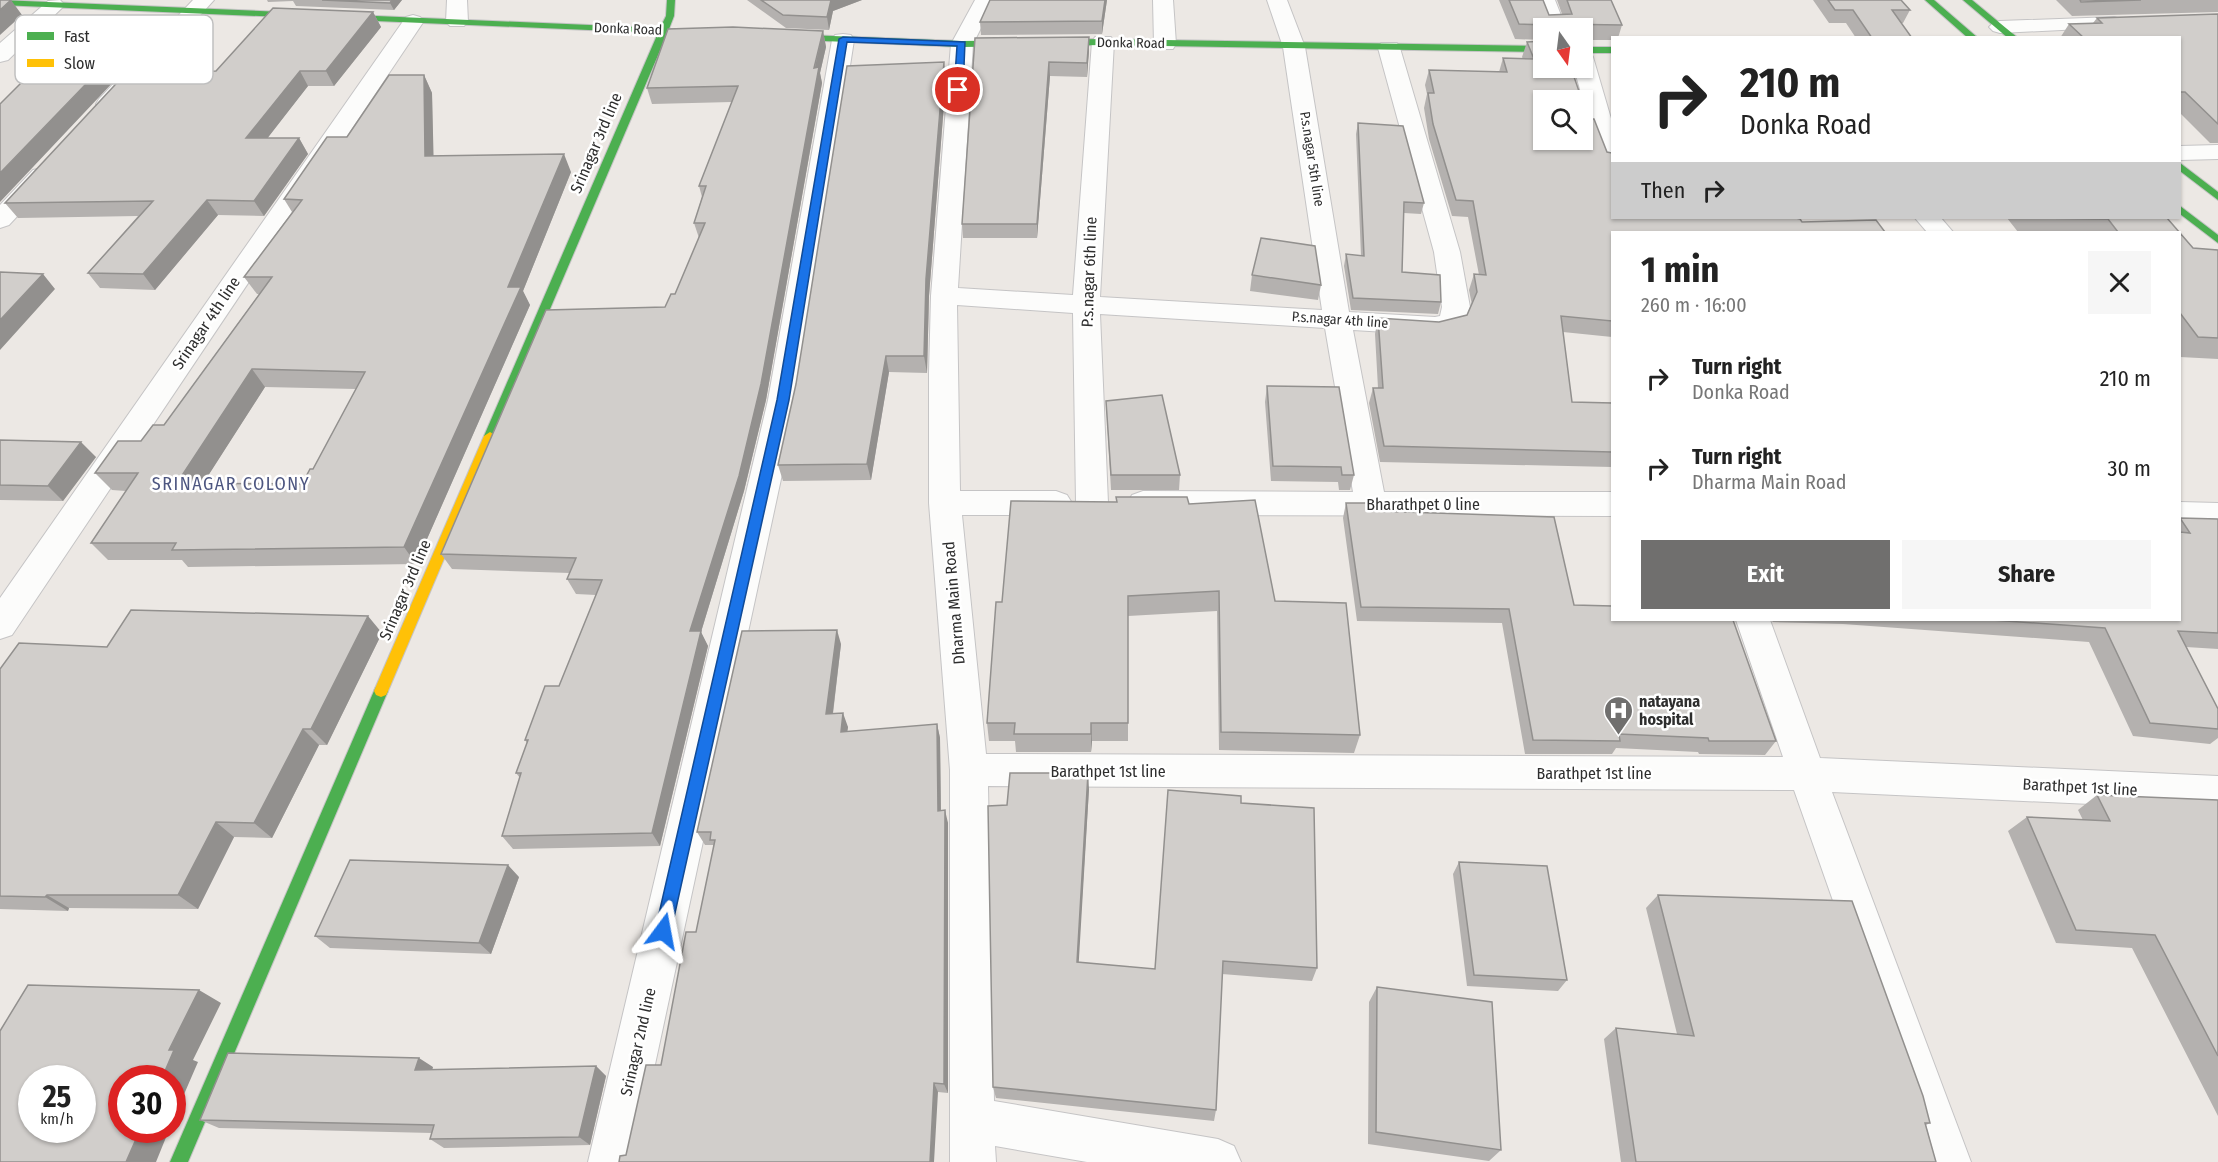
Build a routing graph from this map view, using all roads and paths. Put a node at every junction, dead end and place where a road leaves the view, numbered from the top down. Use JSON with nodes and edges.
{"nodes":[{"id":1,"x":457,"y":0,"type":"edge"},
{"id":2,"x":671,"y":0,"type":"edge"},
{"id":3,"x":985,"y":0,"type":"edge"},
{"id":4,"x":1163,"y":0,"type":"edge"},
{"id":5,"x":1277,"y":0,"type":"edge"},
{"id":6,"x":1545,"y":0,"type":"edge"},
{"id":7,"x":1929,"y":0,"type":"edge"},
{"id":8,"x":1967,"y":0,"type":"edge"},
{"id":9,"x":0,"y":2,"type":"edge"},
{"id":10,"x":200,"y":4,"type":"edge"},
{"id":11,"x":55,"y":5,"type":"junction"},
{"id":12,"x":44,"y":15,"type":"edge"},
{"id":13,"x":1552,"y":18,"type":"edge"},
{"id":14,"x":413,"y":21,"type":"junction"},
{"id":15,"x":458,"y":22,"type":"junction"},
{"id":16,"x":2138,"y":23,"type":"edge"},
{"id":17,"x":662,"y":30,"type":"junction"},
{"id":18,"x":2007,"y":32,"type":"edge"},
{"id":19,"x":725,"y":34,"type":"edge"},
{"id":20,"x":768,"y":36,"type":"edge"},
{"id":21,"x":1972,"y":36,"type":"edge"},
{"id":22,"x":843,"y":39,"type":"junction"},
{"id":23,"x":15,"y":41,"type":"edge"},
{"id":24,"x":1103,"y":42,"type":"junction"},
{"id":25,"x":962,"y":44,"type":"junction"},
{"id":26,"x":1165,"y":44,"type":"junction"},
{"id":27,"x":1294,"y":46,"type":"junction"},
{"id":28,"x":1389,"y":48,"type":"junction"},
{"id":29,"x":1533,"y":49,"type":"edge"},
{"id":30,"x":1593,"y":50,"type":"edge"},
{"id":31,"x":1611,"y":50,"type":"edge"},
{"id":32,"x":0,"y":55,"type":"edge"},
{"id":33,"x":1588,"y":78,"type":"edge"},
{"id":34,"x":126,"y":84,"type":"edge"},
{"id":35,"x":94,"y":119,"type":"edge"},
{"id":36,"x":2218,"y":152,"type":"edge"},
{"id":37,"x":2181,"y":153,"type":"edge"},
{"id":38,"x":1611,"y":158,"type":"edge"},
{"id":39,"x":55,"y":161,"type":"edge"},
{"id":40,"x":2181,"y":167,"type":"edge"},
{"id":41,"x":2218,"y":197,"type":"edge"},
{"id":42,"x":2181,"y":210,"type":"edge"},
{"id":43,"x":1929,"y":219,"type":"edge"},
{"id":44,"x":0,"y":220,"type":"edge"},
{"id":45,"x":1939,"y":231,"type":"edge"},
{"id":46,"x":2218,"y":240,"type":"edge"},
{"id":47,"x":944,"y":296,"type":"junction"},
{"id":48,"x":1086,"y":305,"type":"junction"},
{"id":49,"x":1337,"y":320,"type":"junction"},
{"id":50,"x":945,"y":503,"type":"junction"},
{"id":51,"x":1092,"y":503,"type":"junction"},
{"id":52,"x":1371,"y":504,"type":"junction"},
{"id":53,"x":1611,"y":504,"type":"edge"},
{"id":54,"x":2181,"y":514,"type":"edge"},
{"id":55,"x":2218,"y":515,"type":"edge"},
{"id":56,"x":14,"y":582,"type":"edge"},
{"id":57,"x":1753,"y":621,"type":"edge"},
{"id":58,"x":0,"y":625,"type":"edge"},
{"id":59,"x":969,"y":770,"type":"junction"},
{"id":60,"x":1809,"y":774,"type":"junction"},
{"id":61,"x":2218,"y":793,"type":"edge"},
{"id":62,"x":973,"y":1141,"type":"edge"},
{"id":63,"x":179,"y":1162,"type":"edge"},
{"id":64,"x":611,"y":1162,"type":"edge"},
{"id":65,"x":1218,"y":1162,"type":"edge"},
{"id":66,"x":1947,"y":1162,"type":"edge"}],
"edges":[{"from":1,"to":15,"type":"street"},
{"from":2,"to":17,"type":"street","name":"Srinagar 3rd line"},
{"from":3,"to":25,"type":"street"},
{"from":4,"to":26,"type":"street"},
{"from":5,"to":27,"type":"street","name":"P.s.nagar 5th line"},
{"from":6,"to":13,"type":"street"},
{"from":7,"to":21,"type":"street"},
{"from":8,"to":18,"type":"street"},
{"from":9,"to":11,"type":"street","name":"Donka Road"},
{"from":10,"to":11,"type":"street","name":"Donka Road"},
{"from":10,"to":14,"type":"street","name":"Donka Road"},
{"from":11,"to":12,"type":"street"},
{"from":14,"to":15,"type":"street","name":"Donka Road"},
{"from":14,"to":56,"type":"street","name":"Srinagar 4th line"},
{"from":15,"to":17,"type":"street","name":"Donka Road"},
{"from":16,"to":18,"type":"street"},
{"from":17,"to":19,"type":"street","name":"Donka Road"},
{"from":17,"to":63,"type":"street","name":"Srinagar 3rd line"},
{"from":20,"to":22,"type":"street","name":"Donka Road"},
{"from":22,"to":25,"type":"street","name":"Donka Road"},
{"from":22,"to":64,"type":"street","name":"Srinagar 2nd line"},
{"from":23,"to":32,"type":"street"},
{"from":24,"to":25,"type":"street","name":"Donka Road"},
{"from":24,"to":26,"type":"street","name":"Donka Road"},
{"from":24,"to":48,"type":"street","name":"P.s.nagar 6th line"},
{"from":25,"to":47,"type":"street","name":"Dharma Main Road"},
{"from":26,"to":27,"type":"street","name":"Donka Road"},
{"from":27,"to":28,"type":"street","name":"Donka Road"},
{"from":27,"to":49,"type":"street","name":"P.s.nagar 5th line"},
{"from":28,"to":29,"type":"street","name":"Donka Road"},
{"from":28,"to":49,"type":"street","name":"P.s.nagar 4th line"},
{"from":30,"to":31,"type":"street"},
{"from":33,"to":38,"type":"street"},
{"from":34,"to":35,"type":"street"},
{"from":36,"to":37,"type":"street"},
{"from":39,"to":44,"type":"street"},
{"from":40,"to":41,"type":"street"},
{"from":42,"to":46,"type":"street"},
{"from":43,"to":45,"type":"street"},
{"from":47,"to":48,"type":"street","name":"P.s.nagar 4th line"},
{"from":47,"to":50,"type":"street","name":"Dharma Main Road"},
{"from":48,"to":49,"type":"street","name":"P.s.nagar 4th line"},
{"from":48,"to":51,"type":"street","name":"P.s.nagar 6th line"},
{"from":49,"to":52,"type":"street","name":"P.s.nagar 5th line"},
{"from":50,"to":51,"type":"street","name":"Bharathpet 0 line"},
{"from":50,"to":59,"type":"street","name":"Dharma Main Road"},
{"from":51,"to":52,"type":"street","name":"Bharathpet 0 line"},
{"from":52,"to":53,"type":"street","name":"Bharathpet 0 line"},
{"from":54,"to":55,"type":"street"},
{"from":56,"to":58,"type":"street","name":"Srinagar 4th line"},
{"from":57,"to":60,"type":"street"},
{"from":59,"to":60,"type":"street","name":"Barathpet 1st line"},
{"from":59,"to":62,"type":"street","name":"Dharma Main Road"},
{"from":60,"to":61,"type":"street","name":"Barathpet 1st line"},
{"from":60,"to":66,"type":"street"},
{"from":62,"to":65,"type":"street"}]}
